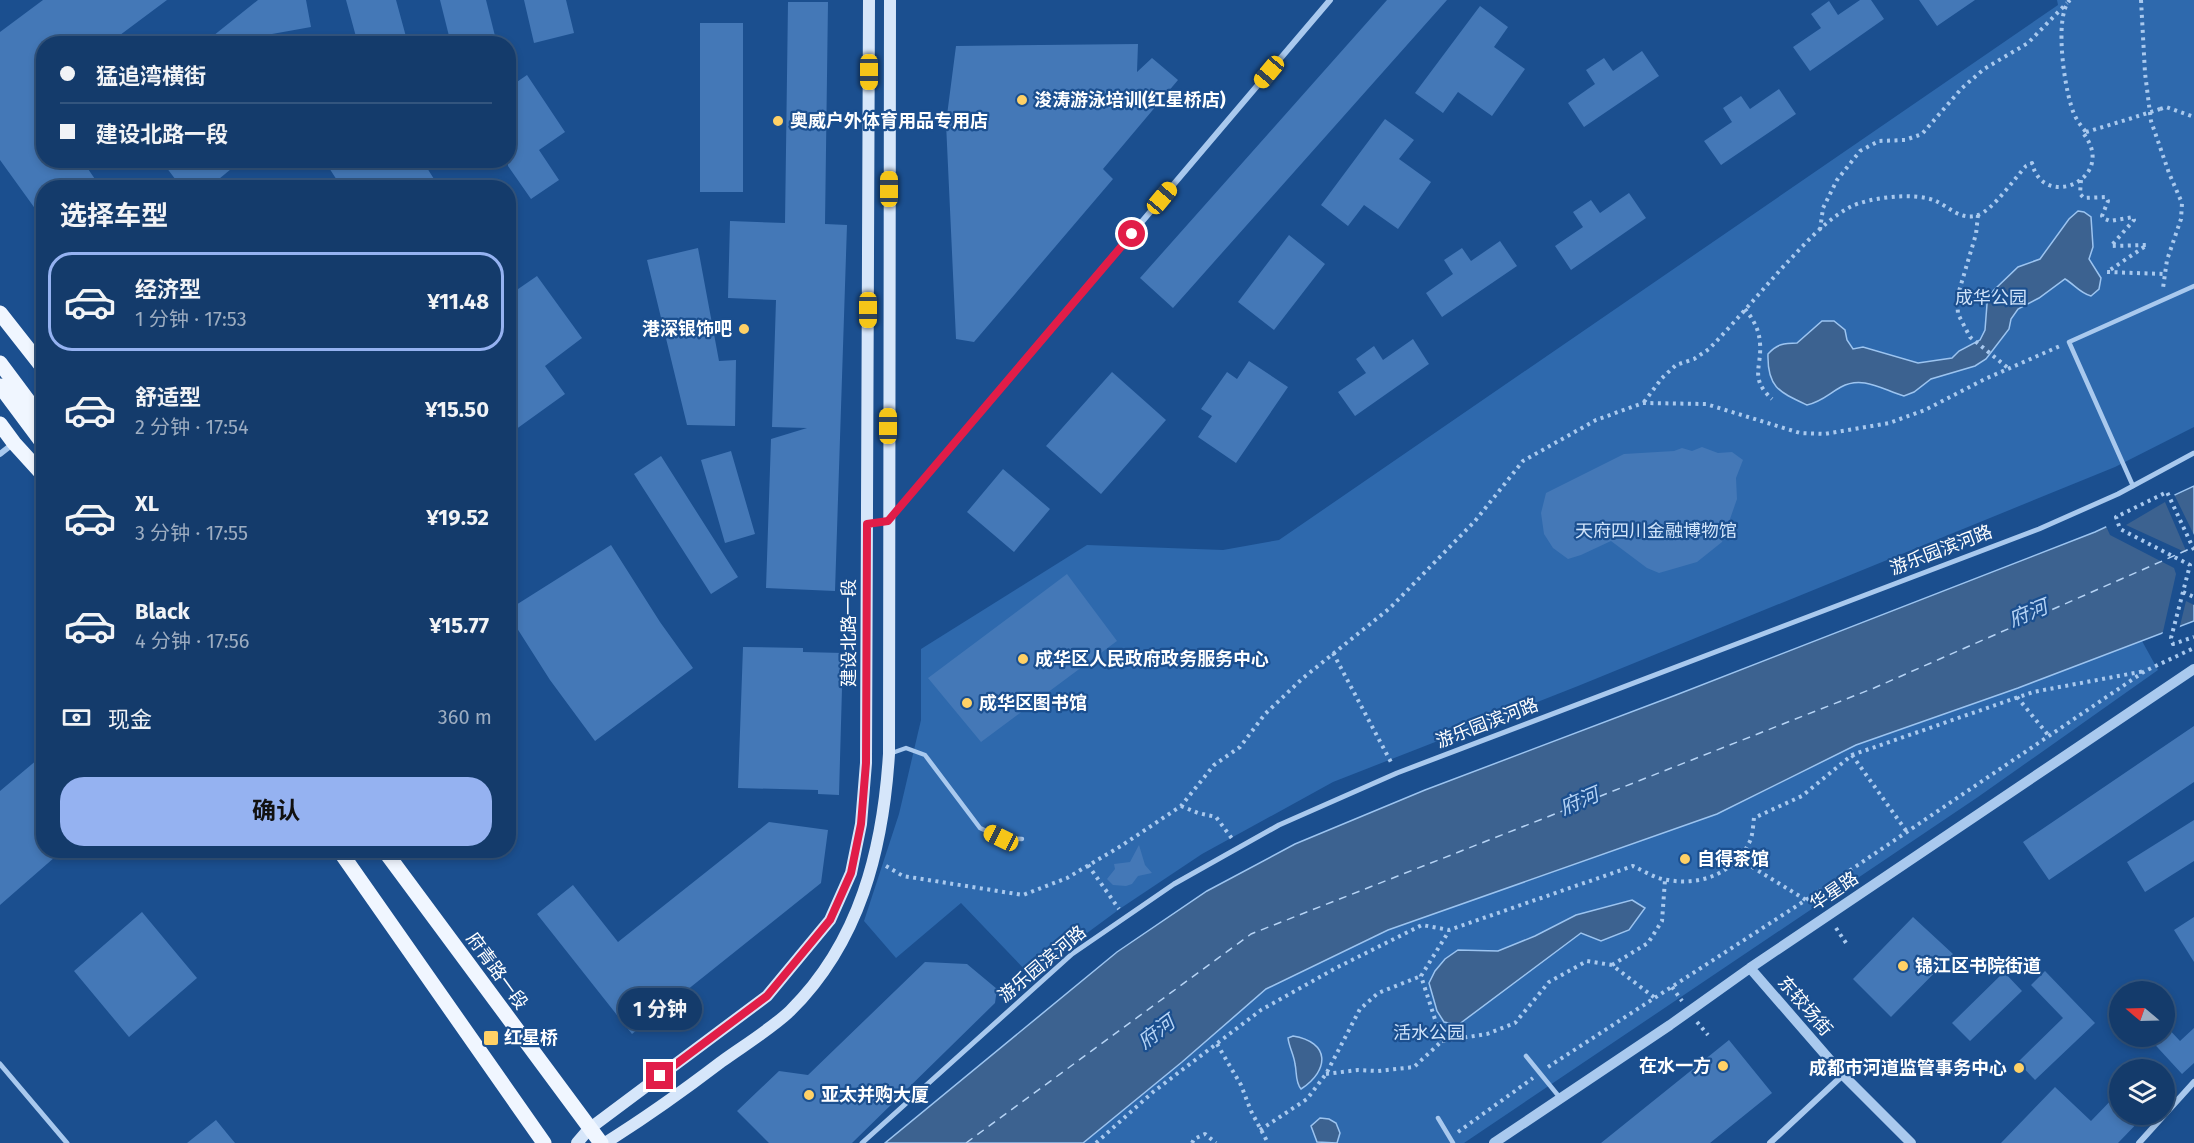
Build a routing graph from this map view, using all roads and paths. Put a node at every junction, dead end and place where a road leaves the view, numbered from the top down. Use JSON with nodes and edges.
{"nodes":[{"id":1,"x":869,"y":0,"type":"edge"},
{"id":2,"x":890,"y":0,"type":"edge"},
{"id":3,"x":1330,"y":0,"type":"edge"},
{"id":4,"x":2141,"y":0,"type":"edge"},
{"id":5,"x":2069,"y":1,"type":"edge"},
{"id":6,"x":2194,"y":117,"type":"edge"},
{"id":7,"x":2086,"y":132,"type":"junction"},
{"id":8,"x":2081,"y":180,"type":"junction"},
{"id":9,"x":1978,"y":215,"type":"junction"},
{"id":10,"x":1820,"y":230,"type":"junction"},
{"id":11,"x":2164,"y":274,"type":"junction"},
{"id":12,"x":2194,"y":286,"type":"edge"},
{"id":13,"x":2163,"y":300,"type":"junction"},
{"id":14,"x":1745,"y":309,"type":"junction"},
{"id":15,"x":0,"y":313,"type":"edge"},
{"id":16,"x":2069,"y":342,"type":"junction"},
{"id":17,"x":36,"y":359,"type":"edge"},
{"id":18,"x":0,"y":363,"type":"edge"},
{"id":19,"x":2008,"y":368,"type":"junction"},
{"id":20,"x":0,"y":386,"type":"edge"},
{"id":21,"x":1772,"y":399,"type":"dead end"},
{"id":22,"x":1643,"y":403,"type":"junction"},
{"id":23,"x":36,"y":411,"type":"edge"},
{"id":24,"x":0,"y":424,"type":"edge"},
{"id":25,"x":36,"y":434,"type":"edge"},
{"id":26,"x":14,"y":443,"type":"junction"},
{"id":27,"x":2194,"y":453,"type":"edge"},
{"id":28,"x":0,"y":454,"type":"edge"},
{"id":29,"x":36,"y":467,"type":"edge"},
{"id":30,"x":2133,"y":486,"type":"junction"},
{"id":31,"x":888,"y":521,"type":"junction"},
{"id":32,"x":867,"y":524,"type":"junction"},
{"id":33,"x":2194,"y":550,"type":"edge"},
{"id":34,"x":2192,"y":565,"type":"edge"},
{"id":35,"x":2194,"y":591,"type":"edge"},
{"id":36,"x":2183,"y":592,"type":"junction"},
{"id":37,"x":2193,"y":597,"type":"edge"},
{"id":38,"x":2194,"y":637,"type":"edge"},
{"id":39,"x":2194,"y":648,"type":"edge"},
{"id":40,"x":1333,"y":653,"type":"junction"},
{"id":41,"x":2194,"y":669,"type":"edge"},
{"id":42,"x":2145,"y":670,"type":"junction"},
{"id":43,"x":2018,"y":697,"type":"junction"},
{"id":44,"x":2049,"y":736,"type":"junction"},
{"id":45,"x":1386,"y":752,"type":"dead end"},
{"id":46,"x":889,"y":754,"type":"junction"},
{"id":47,"x":1852,"y":755,"type":"junction"},
{"id":48,"x":1181,"y":806,"type":"junction"},
{"id":49,"x":1907,"y":832,"type":"junction"},
{"id":50,"x":1022,"y":839,"type":"dead end"},
{"id":51,"x":1233,"y":841,"type":"dead end"},
{"id":52,"x":345,"y":858,"type":"edge"},
{"id":53,"x":390,"y":858,"type":"edge"},
{"id":54,"x":875,"y":859,"type":"junction"},
{"id":55,"x":1739,"y":859,"type":"junction"},
{"id":56,"x":1088,"y":866,"type":"junction"},
{"id":57,"x":1665,"y":880,"type":"junction"},
{"id":58,"x":1806,"y":900,"type":"junction"},
{"id":59,"x":1121,"y":911,"type":"dead end"},
{"id":60,"x":1449,"y":930,"type":"junction"},
{"id":61,"x":1612,"y":965,"type":"junction"},
{"id":62,"x":1750,"y":968,"type":"junction"},
{"id":63,"x":1421,"y":976,"type":"junction"},
{"id":64,"x":1655,"y":998,"type":"junction"},
{"id":65,"x":1442,"y":1041,"type":"junction"},
{"id":66,"x":1217,"y":1044,"type":"junction"},
{"id":67,"x":1526,"y":1056,"type":"dead end"},
{"id":68,"x":0,"y":1064,"type":"edge"},
{"id":69,"x":1326,"y":1074,"type":"junction"},
{"id":70,"x":1539,"y":1074,"type":"junction"},
{"id":71,"x":1843,"y":1075,"type":"junction"},
{"id":72,"x":2194,"y":1082,"type":"edge"},
{"id":73,"x":1561,"y":1099,"type":"junction"},
{"id":74,"x":1438,"y":1118,"type":"dead end"},
{"id":75,"x":589,"y":1129,"type":"junction"},
{"id":76,"x":1260,"y":1130,"type":"junction"},
{"id":77,"x":1450,"y":1137,"type":"junction"},
{"id":78,"x":1267,"y":1142,"type":"edge"},
{"id":79,"x":67,"y":1143,"type":"edge"},
{"id":80,"x":544,"y":1143,"type":"edge"},
{"id":81,"x":577,"y":1143,"type":"edge"},
{"id":82,"x":603,"y":1143,"type":"edge"},
{"id":83,"x":862,"y":1143,"type":"edge"},
{"id":84,"x":1096,"y":1143,"type":"edge"},
{"id":85,"x":1192,"y":1143,"type":"edge"},
{"id":86,"x":1216,"y":1143,"type":"edge"},
{"id":87,"x":1453,"y":1143,"type":"edge"},
{"id":88,"x":1494,"y":1143,"type":"edge"},
{"id":89,"x":1770,"y":1143,"type":"edge"},
{"id":90,"x":1911,"y":1143,"type":"edge"},
{"id":91,"x":2139,"y":1143,"type":"edge"}],
"edges":[{"from":1,"to":32,"type":"main road","name":"建设北路一段"},
{"from":2,"to":31,"type":"main road"},
{"from":3,"to":31,"type":"street"},
{"from":4,"to":11,"type":"path"},
{"from":5,"to":7,"type":"path"},
{"from":5,"to":10,"type":"path"},
{"from":6,"to":7,"type":"path","bridge":true},
{"from":7,"to":8,"type":"path"},
{"from":8,"to":9,"type":"path"},
{"from":8,"to":11,"type":"path"},
{"from":9,"to":10,"type":"path"},
{"from":9,"to":19,"type":"path"},
{"from":10,"to":14,"type":"path"},
{"from":11,"to":13,"type":"path"},
{"from":12,"to":13,"type":"lane"},
{"from":13,"to":16,"type":"lane"},
{"from":14,"to":21,"type":"path"},
{"from":14,"to":22,"type":"path"},
{"from":15,"to":17,"type":"main road"},
{"from":16,"to":19,"type":"path"},
{"from":16,"to":30,"type":"lane"},
{"from":18,"to":23,"type":"main road","bridge":true},
{"from":19,"to":22,"type":"path"},
{"from":20,"to":25,"type":"main road","bridge":true},
{"from":22,"to":40,"type":"path"},
{"from":24,"to":26,"type":"main road"},
{"from":26,"to":28,"type":"street"},
{"from":26,"to":29,"type":"main road"},
{"from":27,"to":30,"type":"street","name":"游乐园滨河路"},
{"from":30,"to":83,"type":"street","name":"游乐园滨河路"},
{"from":31,"to":32,"type":"street"},
{"from":31,"to":46,"type":"main road"},
{"from":32,"to":75,"type":"main road","name":"建设北路一段"},
{"from":33,"to":34,"type":"path"},
{"from":34,"to":36,"type":"path"},
{"from":35,"to":37,"type":"path"},
{"from":36,"to":37,"type":"path"},
{"from":36,"to":38,"type":"path"},
{"from":39,"to":42,"type":"path"},
{"from":40,"to":45,"type":"path"},
{"from":40,"to":48,"type":"path"},
{"from":41,"to":62,"type":"street","name":"华星路"},
{"from":42,"to":43,"type":"path"},
{"from":42,"to":44,"type":"path"},
{"from":43,"to":44,"type":"path"},
{"from":43,"to":47,"type":"path"},
{"from":44,"to":49,"type":"path"},
{"from":46,"to":50,"type":"lane"},
{"from":46,"to":54,"type":"main road"},
{"from":47,"to":49,"type":"path"},
{"from":47,"to":55,"type":"path"},
{"from":48,"to":51,"type":"path"},
{"from":48,"to":56,"type":"path"},
{"from":49,"to":58,"type":"path"},
{"from":52,"to":80,"type":"main road"},
{"from":53,"to":75,"type":"main road","name":"府青路一段"},
{"from":54,"to":56,"type":"path"},
{"from":54,"to":82,"type":"main road"},
{"from":55,"to":57,"type":"path"},
{"from":55,"to":58,"type":"path"},
{"from":56,"to":59,"type":"path"},
{"from":57,"to":60,"type":"path"},
{"from":57,"to":61,"type":"path"},
{"from":58,"to":64,"type":"path"},
{"from":60,"to":63,"type":"path"},
{"from":60,"to":66,"type":"path"},
{"from":61,"to":64,"type":"path"},
{"from":61,"to":65,"type":"path"},
{"from":62,"to":71,"type":"street","name":"东较场街"},
{"from":62,"to":73,"type":"street","name":"华星路"},
{"from":63,"to":65,"type":"path"},
{"from":63,"to":69,"type":"path"},
{"from":64,"to":70,"type":"path"},
{"from":65,"to":69,"type":"path"},
{"from":66,"to":76,"type":"path"},
{"from":66,"to":84,"type":"path"},
{"from":67,"to":70,"type":"lane"},
{"from":68,"to":79,"type":"street"},
{"from":69,"to":76,"type":"path"},
{"from":70,"to":73,"type":"lane"},
{"from":70,"to":77,"type":"path"},
{"from":71,"to":89,"type":"street"},
{"from":71,"to":90,"type":"street","name":"东较场街"},
{"from":72,"to":91,"type":"street"},
{"from":73,"to":88,"type":"street","name":"华星路"},
{"from":74,"to":77,"type":"lane"},
{"from":75,"to":81,"type":"main road","name":"建设北路一段"},
{"from":75,"to":82,"type":"main road","name":"府青路一段"},
{"from":76,"to":78,"type":"path"},
{"from":77,"to":87,"type":"lane"},
{"from":85,"to":86,"type":"path"}]}
